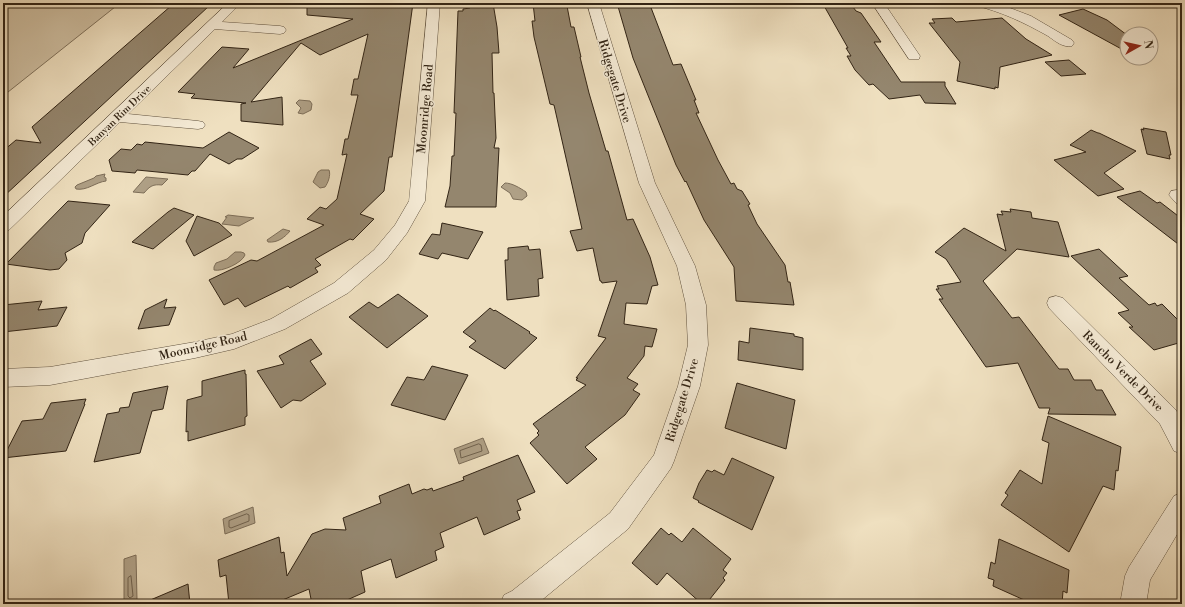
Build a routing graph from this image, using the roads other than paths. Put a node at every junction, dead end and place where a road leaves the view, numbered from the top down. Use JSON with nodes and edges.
{"nodes":[{"id":1,"x":236,"y":3,"type":"edge"},
{"id":2,"x":434,"y":3,"type":"edge"},
{"id":3,"x":593,"y":3,"type":"edge"},
{"id":4,"x":878,"y":3,"type":"edge"},
{"id":5,"x":978,"y":3,"type":"edge"},
{"id":6,"x":211,"y":25,"type":"junction"},
{"id":7,"x":280,"y":30,"type":"dead end"},
{"id":8,"x":1068,"y":44,"type":"dead end"},
{"id":9,"x":914,"y":56,"type":"dead end"},
{"id":10,"x":117,"y":117,"type":"junction"},
{"id":11,"x":198,"y":125,"type":"dead end"},
{"id":12,"x":3,"y":226,"type":"edge"},
{"id":13,"x":1056,"y":303,"type":"dead end"},
{"id":14,"x":3,"y":378,"type":"edge"},
{"id":15,"x":1182,"y":444,"type":"edge"},
{"id":16,"x":1182,"y":504,"type":"edge"},
{"id":17,"x":512,"y":604,"type":"edge"},
{"id":18,"x":1133,"y":604,"type":"edge"}],
"edges":[{"from":1,"to":6,"type":"street","name":"Banyan Rim Drive"},
{"from":2,"to":14,"type":"street","name":"Moonridge Road"},
{"from":3,"to":17,"type":"street","name":"Ridgegate Drive"},
{"from":4,"to":9,"type":"street"},
{"from":5,"to":8,"type":"street"},
{"from":6,"to":7,"type":"street"},
{"from":6,"to":10,"type":"street","name":"Banyan Rim Drive"},
{"from":10,"to":11,"type":"street"},
{"from":10,"to":12,"type":"street","name":"Banyan Rim Drive"},
{"from":13,"to":15,"type":"street","name":"Rancho Verde Drive"},
{"from":16,"to":18,"type":"street"}]}
